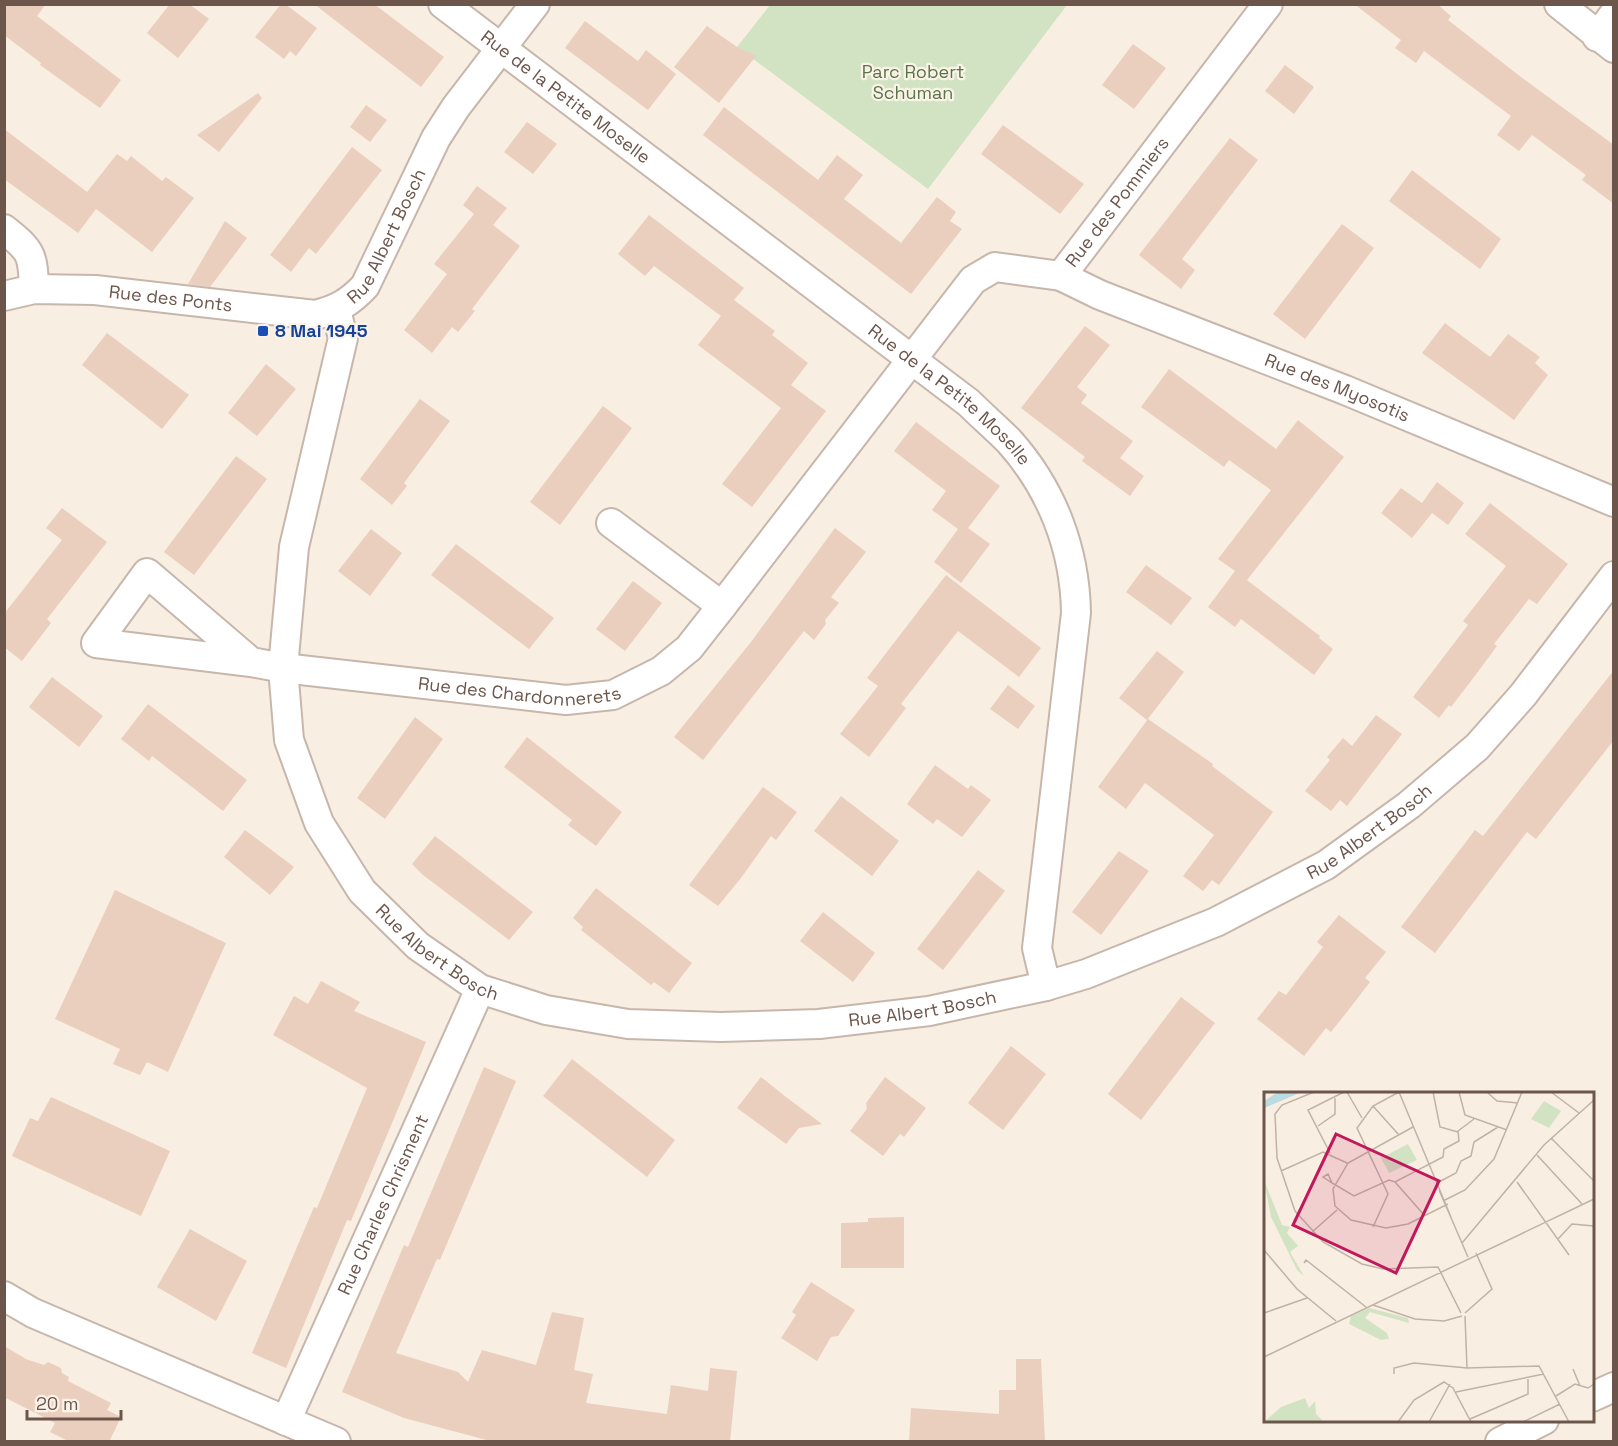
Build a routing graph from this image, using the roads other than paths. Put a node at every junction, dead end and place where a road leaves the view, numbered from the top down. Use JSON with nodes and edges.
{"nodes":[{"id":1,"x":443,"y":4,"type":"edge"},
{"id":2,"x":535,"y":4,"type":"edge"},
{"id":3,"x":1269,"y":4,"type":"edge"},
{"id":4,"x":1558,"y":4,"type":"edge"},
{"id":5,"x":1608,"y":33,"type":"edge"},
{"id":6,"x":501,"y":49,"type":"junction"},
{"id":7,"x":4,"y":229,"type":"edge"},
{"id":8,"x":1061,"y":276,"type":"junction"},
{"id":9,"x":34,"y":289,"type":"junction"},
{"id":10,"x":4,"y":296,"type":"edge"},
{"id":11,"x":336,"y":310,"type":"junction"},
{"id":12,"x":913,"y":360,"type":"junction"},
{"id":13,"x":1614,"y":502,"type":"edge"},
{"id":14,"x":611,"y":523,"type":"dead end"},
{"id":15,"x":1614,"y":576,"type":"edge"},
{"id":16,"x":722,"y":606,"type":"junction"},
{"id":17,"x":251,"y":662,"type":"junction"},
{"id":18,"x":283,"y":668,"type":"junction"},
{"id":19,"x":1046,"y":986,"type":"junction"},
{"id":20,"x":480,"y":990,"type":"junction"},
{"id":21,"x":4,"y":1296,"type":"edge"},
{"id":22,"x":1614,"y":1387,"type":"edge"},
{"id":23,"x":1594,"y":1397,"type":"edge"},
{"id":24,"x":286,"y":1421,"type":"junction"},
{"id":25,"x":1540,"y":1422,"type":"edge"},
{"id":26,"x":336,"y":1442,"type":"edge"},
{"id":27,"x":1500,"y":1442,"type":"edge"}],
"edges":[{"from":1,"to":6,"type":"street","name":"Rue de la Petite Moselle"},
{"from":2,"to":6,"type":"street","name":"Rue Albert Bosch"},
{"from":3,"to":8,"type":"street","name":"Rue des Pommiers"},
{"from":4,"to":5,"type":"street"},
{"from":6,"to":11,"type":"street","name":"Rue Albert Bosch"},
{"from":6,"to":12,"type":"street","name":"Rue de la Petite Moselle"},
{"from":7,"to":9,"type":"street"},
{"from":8,"to":12,"type":"street","name":"Rue des Pommiers"},
{"from":8,"to":13,"type":"street","name":"Rue des Myosotis"},
{"from":9,"to":10,"type":"street","name":"Rue des Ponts"},
{"from":9,"to":11,"type":"street","name":"Rue des Ponts"},
{"from":11,"to":18,"type":"street","name":"Rue Albert Bosch"},
{"from":12,"to":16,"type":"street","name":"Rue des Chardonnerets"},
{"from":12,"to":19,"type":"street","name":"Rue de la Petite Moselle"},
{"from":14,"to":16,"type":"street"},
{"from":15,"to":19,"type":"street","name":"Rue Albert Bosch"},
{"from":16,"to":18,"type":"street","name":"Rue des Chardonnerets"},
{"from":17,"to":17,"type":"street"},
{"from":17,"to":18,"type":"street"},
{"from":18,"to":20,"type":"street","name":"Rue Albert Bosch"},
{"from":19,"to":20,"type":"street","name":"Rue Albert Bosch"},
{"from":20,"to":24,"type":"street","name":"Rue Charles Chrisment"},
{"from":21,"to":24,"type":"street"},
{"from":22,"to":23,"type":"street"},
{"from":24,"to":26,"type":"street"},
{"from":25,"to":27,"type":"street"}]}
